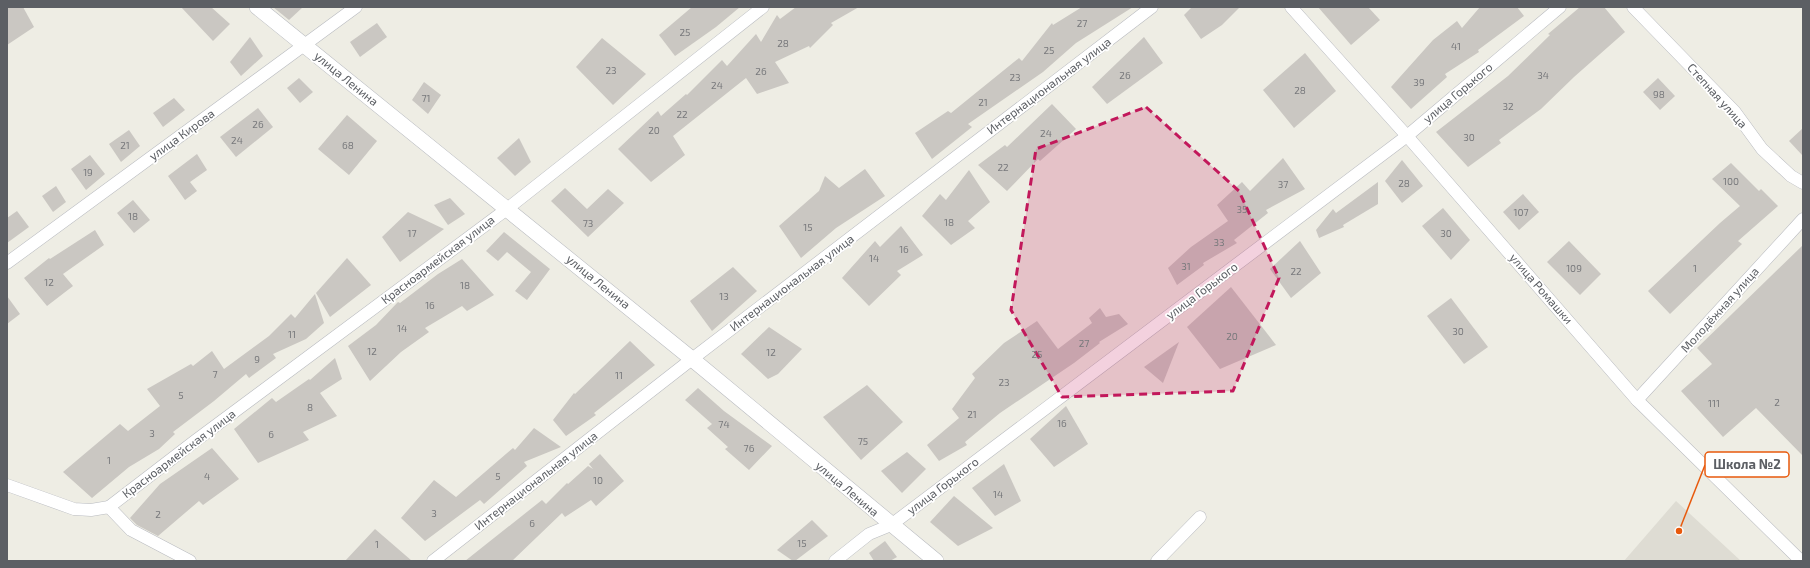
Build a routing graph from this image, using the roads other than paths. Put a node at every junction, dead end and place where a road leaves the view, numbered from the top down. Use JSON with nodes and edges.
{"nodes":[{"id":1,"x":257,"y":7,"type":"edge"},
{"id":2,"x":356,"y":7,"type":"edge"},
{"id":3,"x":763,"y":7,"type":"edge"},
{"id":4,"x":1152,"y":7,"type":"edge"},
{"id":5,"x":1291,"y":7,"type":"edge"},
{"id":6,"x":1560,"y":7,"type":"edge"},
{"id":7,"x":1633,"y":7,"type":"edge"},
{"id":8,"x":304,"y":45,"type":"junction"},
{"id":9,"x":1407,"y":136,"type":"junction"},
{"id":10,"x":1803,"y":183,"type":"edge"},
{"id":11,"x":507,"y":209,"type":"junction"},
{"id":12,"x":1803,"y":219,"type":"edge"},
{"id":13,"x":7,"y":263,"type":"edge"},
{"id":14,"x":692,"y":359,"type":"junction"},
{"id":15,"x":1637,"y":400,"type":"junction"},
{"id":16,"x":7,"y":485,"type":"edge"},
{"id":17,"x":109,"y":507,"type":"junction"},
{"id":18,"x":1200,"y":517,"type":"dead end"},
{"id":19,"x":891,"y":525,"type":"junction"},
{"id":20,"x":190,"y":561,"type":"edge"},
{"id":21,"x":433,"y":561,"type":"edge"},
{"id":22,"x":835,"y":561,"type":"edge"},
{"id":23,"x":936,"y":561,"type":"edge"},
{"id":24,"x":1157,"y":561,"type":"edge"},
{"id":25,"x":1801,"y":561,"type":"edge"}],
"edges":[{"from":1,"to":8,"type":"street","name":"улица Ленина"},
{"from":2,"to":8,"type":"street","name":"улица Кирова"},
{"from":3,"to":11,"type":"street","name":"Красноармейская улица"},
{"from":4,"to":14,"type":"street","name":"Интернациональная улица"},
{"from":5,"to":9,"type":"street","name":"улица Ромашки"},
{"from":6,"to":9,"type":"street","name":"улица Горького"},
{"from":7,"to":10,"type":"street","name":"Степная улица"},
{"from":8,"to":11,"type":"street","name":"улица Ленина"},
{"from":8,"to":13,"type":"street","name":"улица Кирова"},
{"from":9,"to":15,"type":"street","name":"улица Ромашки"},
{"from":9,"to":19,"type":"street","name":"улица Горького"},
{"from":11,"to":14,"type":"street","name":"улица Ленина"},
{"from":11,"to":17,"type":"street","name":"Красноармейская улица"},
{"from":12,"to":15,"type":"street","name":"Молодёжная улица"},
{"from":14,"to":19,"type":"street","name":"улица Ленина"},
{"from":14,"to":21,"type":"street","name":"Интернациональная улица"},
{"from":15,"to":25,"type":"street","name":"улица Ромашки"},
{"from":16,"to":17,"type":"street"},
{"from":17,"to":20,"type":"street"},
{"from":18,"to":24,"type":"street"},
{"from":19,"to":22,"type":"street","name":"улица Горького"},
{"from":19,"to":23,"type":"street","name":"улица Ленина"}]}
